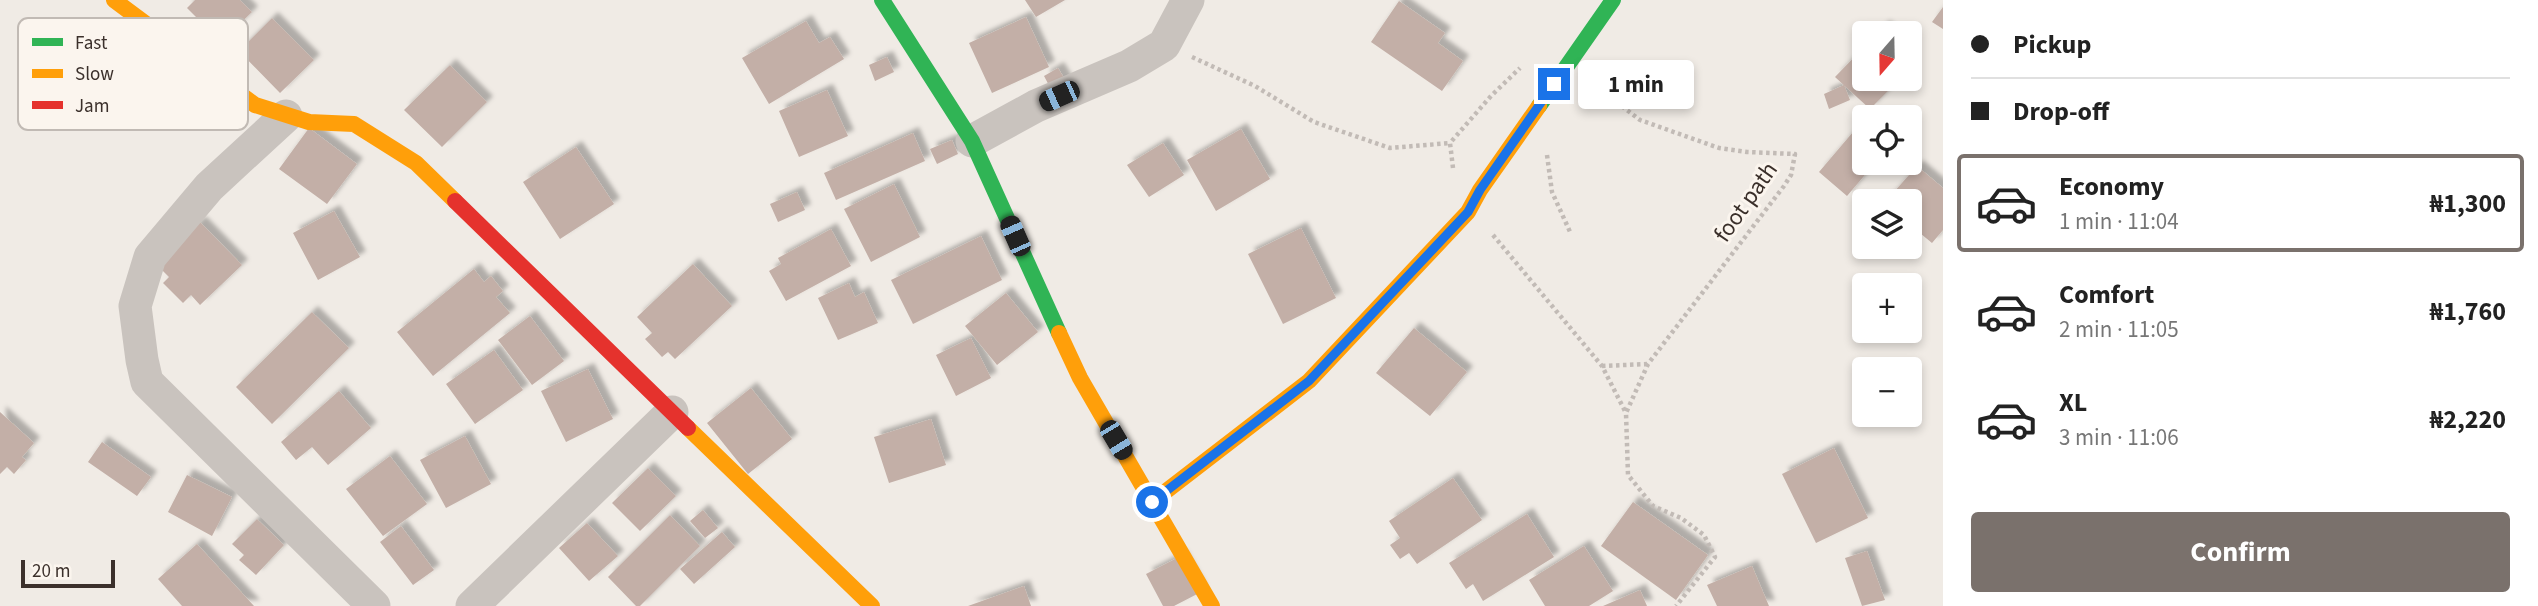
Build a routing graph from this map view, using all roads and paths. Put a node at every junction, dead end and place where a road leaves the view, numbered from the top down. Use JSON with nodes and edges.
{"nodes":[{"id":1,"x":114,"y":0,"type":"edge"},
{"id":2,"x":882,"y":0,"type":"edge"},
{"id":3,"x":1188,"y":0,"type":"edge"},
{"id":4,"x":1613,"y":0,"type":"edge"},
{"id":5,"x":138,"y":18,"type":"edge"},
{"id":6,"x":1164,"y":45,"type":"junction"},
{"id":7,"x":1567,"y":66,"type":"junction"},
{"id":8,"x":1521,"y":68,"type":"dead end"},
{"id":9,"x":248,"y":100,"type":"edge"},
{"id":10,"x":286,"y":116,"type":"junction"},
{"id":11,"x":972,"y":141,"type":"junction"},
{"id":12,"x":1450,"y":143,"type":"junction"},
{"id":13,"x":1468,"y":212,"type":"junction"},
{"id":14,"x":1648,"y":364,"type":"junction"},
{"id":15,"x":1602,"y":366,"type":"junction"},
{"id":16,"x":673,"y":412,"type":"junction"},
{"id":17,"x":1626,"y":413,"type":"junction"},
{"id":18,"x":1152,"y":502,"type":"junction"},
{"id":19,"x":374,"y":606,"type":"edge"},
{"id":20,"x":472,"y":606,"type":"edge"},
{"id":21,"x":872,"y":606,"type":"edge"},
{"id":22,"x":1212,"y":606,"type":"edge"},
{"id":23,"x":1676,"y":606,"type":"edge"}],
"edges":[{"from":1,"to":5,"type":"street"},
{"from":2,"to":11,"type":"street"},
{"from":3,"to":6,"type":"street"},
{"from":4,"to":7,"type":"street"},
{"from":6,"to":11,"type":"street"},
{"from":6,"to":12,"type":"path"},
{"from":7,"to":13,"type":"street"},
{"from":7,"to":14,"type":"path","name":"foot path"},
{"from":8,"to":12,"type":"path"},
{"from":9,"to":10,"type":"street"},
{"from":10,"to":16,"type":"street"},
{"from":10,"to":19,"type":"street"},
{"from":11,"to":18,"type":"street"},
{"from":12,"to":13,"type":"path","name":"foot path"},
{"from":13,"to":15,"type":"path","name":"foot path"},
{"from":13,"to":18,"type":"street"},
{"from":14,"to":15,"type":"path"},
{"from":14,"to":17,"type":"path","name":"foot path"},
{"from":15,"to":17,"type":"path","name":"foot path"},
{"from":16,"to":20,"type":"street"},
{"from":16,"to":21,"type":"street"},
{"from":17,"to":23,"type":"path","name":"foot path"},
{"from":18,"to":22,"type":"street"}]}
